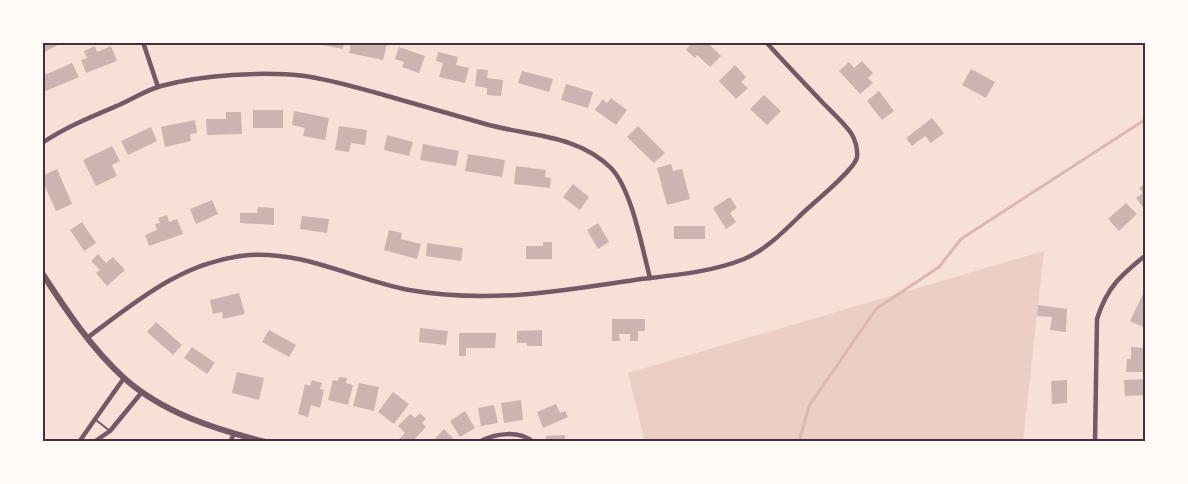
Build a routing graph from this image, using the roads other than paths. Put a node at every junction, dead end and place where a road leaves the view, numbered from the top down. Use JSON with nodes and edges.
{"nodes":[{"id":1,"x":143,"y":42,"type":"edge"},
{"id":2,"x":766,"y":42,"type":"edge"},
{"id":3,"x":158,"y":87,"type":"junction"},
{"id":4,"x":42,"y":143,"type":"edge"},
{"id":5,"x":1146,"y":255,"type":"edge"},
{"id":6,"x":42,"y":273,"type":"edge"},
{"id":7,"x":650,"y":278,"type":"junction"},
{"id":8,"x":87,"y":338,"type":"junction"},
{"id":9,"x":124,"y":378,"type":"junction"},
{"id":10,"x":142,"y":392,"type":"junction"},
{"id":11,"x":96,"y":420,"type":"junction"},
{"id":12,"x":110,"y":431,"type":"junction"},
{"id":13,"x":234,"y":434,"type":"junction"},
{"id":14,"x":79,"y":442,"type":"edge"},
{"id":15,"x":94,"y":442,"type":"edge"},
{"id":16,"x":230,"y":442,"type":"edge"},
{"id":17,"x":265,"y":442,"type":"edge"},
{"id":18,"x":479,"y":442,"type":"edge"},
{"id":19,"x":533,"y":442,"type":"edge"},
{"id":20,"x":1095,"y":442,"type":"edge"}],
"edges":[{"from":1,"to":3,"type":"street"},
{"from":2,"to":7,"type":"street"},
{"from":3,"to":4,"type":"street"},
{"from":3,"to":7,"type":"street"},
{"from":5,"to":20,"type":"street"},
{"from":6,"to":8,"type":"street"},
{"from":7,"to":8,"type":"street"},
{"from":8,"to":9,"type":"street"},
{"from":9,"to":10,"type":"street"},
{"from":9,"to":11,"type":"street"},
{"from":10,"to":12,"type":"street"},
{"from":10,"to":13,"type":"street"},
{"from":11,"to":12,"type":"lane"},
{"from":11,"to":14,"type":"street"},
{"from":12,"to":15,"type":"street"},
{"from":13,"to":16,"type":"street"},
{"from":13,"to":17,"type":"street"},
{"from":18,"to":19,"type":"street"}]}
